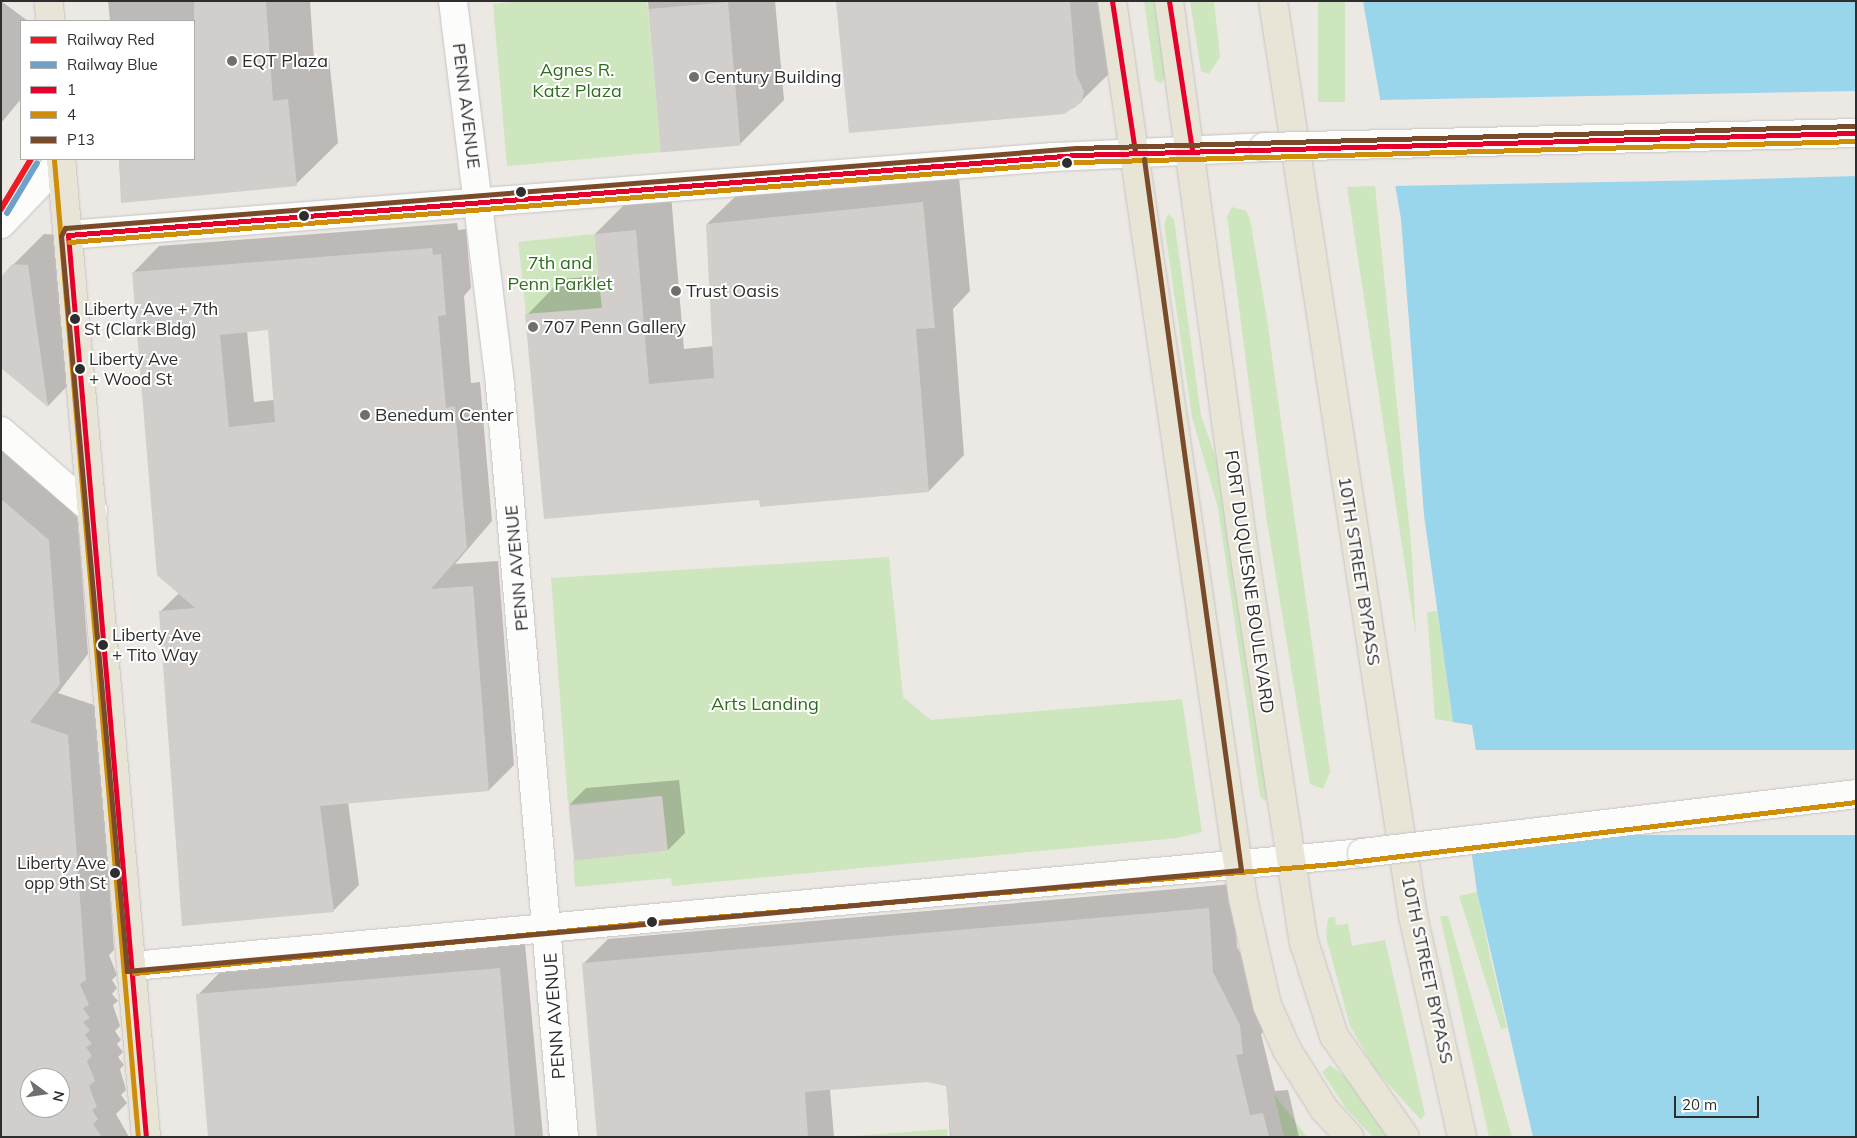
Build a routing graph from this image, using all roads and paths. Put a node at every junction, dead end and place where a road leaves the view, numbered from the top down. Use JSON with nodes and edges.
{"nodes":[{"id":1,"x":49,"y":1,"type":"edge"},
{"id":2,"x":453,"y":1,"type":"edge"},
{"id":3,"x":1112,"y":1,"type":"edge"},
{"id":4,"x":1169,"y":1,"type":"edge"},
{"id":5,"x":1273,"y":1,"type":"edge"},
{"id":6,"x":50,"y":20,"type":"edge"},
{"id":7,"x":1856,"y":133,"type":"edge"},
{"id":8,"x":1192,"y":150,"type":"junction"},
{"id":9,"x":1135,"y":152,"type":"junction"},
{"id":10,"x":61,"y":160,"type":"edge"},
{"id":11,"x":477,"y":203,"type":"junction"},
{"id":12,"x":1,"y":224,"type":"edge"},
{"id":13,"x":68,"y":235,"type":"junction"},
{"id":14,"x":1,"y":431,"type":"edge"},
{"id":15,"x":93,"y":511,"type":"junction"},
{"id":16,"x":1856,"y":794,"type":"edge"},
{"id":17,"x":1288,"y":858,"type":"junction"},
{"id":18,"x":1236,"y":864,"type":"junction"},
{"id":19,"x":548,"y":926,"type":"junction"},
{"id":20,"x":133,"y":966,"type":"junction"},
{"id":21,"x":146,"y":1137,"type":"edge"},
{"id":22,"x":564,"y":1137,"type":"edge"},
{"id":23,"x":1349,"y":1137,"type":"edge"},
{"id":24,"x":1405,"y":1137,"type":"edge"},
{"id":25,"x":1462,"y":1137,"type":"edge"}],
"edges":[{"from":1,"to":6,"type":"main road"},
{"from":2,"to":11,"type":"street","name":"PENN AVENUE"},
{"from":3,"to":9,"type":"main road"},
{"from":4,"to":8,"type":"main road","name":"FORT DUQUESNE BOULEVARD"},
{"from":5,"to":25,"type":"main road","name":"10TH STREET BYPASS"},
{"from":7,"to":8,"type":"street","bridge":true},
{"from":8,"to":9,"type":"street"},
{"from":8,"to":17,"type":"main road","name":"FORT DUQUESNE BOULEVARD"},
{"from":9,"to":11,"type":"street"},
{"from":9,"to":18,"type":"main road"},
{"from":10,"to":12,"type":"street"},
{"from":10,"to":13,"type":"main road"},
{"from":11,"to":13,"type":"street"},
{"from":11,"to":19,"type":"street","name":"PENN AVENUE"},
{"from":13,"to":15,"type":"main road"},
{"from":14,"to":15,"type":"street"},
{"from":15,"to":20,"type":"main road"},
{"from":16,"to":17,"type":"street","bridge":true},
{"from":17,"to":18,"type":"street"},
{"from":17,"to":24,"type":"main road","name":"FORT DUQUESNE BOULEVARD"},
{"from":18,"to":19,"type":"street"},
{"from":18,"to":23,"type":"main road"},
{"from":19,"to":20,"type":"street"},
{"from":19,"to":22,"type":"street","name":"PENN AVENUE"},
{"from":20,"to":21,"type":"main road"}]}
